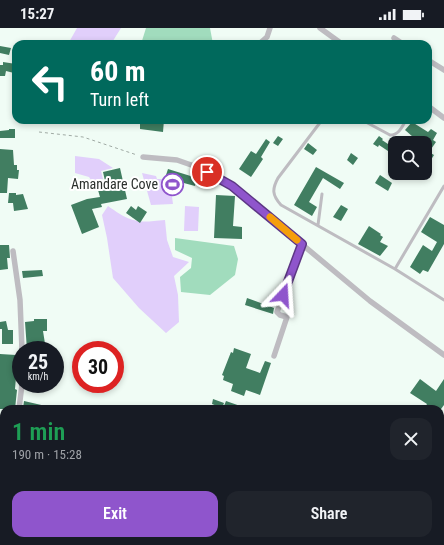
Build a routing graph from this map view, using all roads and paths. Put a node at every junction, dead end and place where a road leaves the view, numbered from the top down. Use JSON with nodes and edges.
{"nodes":[{"id":1,"x":270,"y":28,"type":"edge"},
{"id":2,"x":320,"y":28,"type":"edge"},
{"id":3,"x":330,"y":28,"type":"edge"},
{"id":4,"x":330,"y":36,"type":"junction"},
{"id":5,"x":394,"y":38,"type":"dead end"},
{"id":6,"x":263,"y":40,"type":"edge"},
{"id":7,"x":336,"y":40,"type":"edge"},
{"id":8,"x":397,"y":40,"type":"edge"},
{"id":9,"x":432,"y":62,"type":"edge"},
{"id":10,"x":444,"y":70,"type":"edge"},
{"id":11,"x":432,"y":109,"type":"edge"},
{"id":12,"x":444,"y":118,"type":"edge"},
{"id":13,"x":319,"y":124,"type":"edge"},
{"id":14,"x":369,"y":124,"type":"edge"},
{"id":15,"x":403,"y":124,"type":"edge"},
{"id":16,"x":39,"y":132,"type":"dead end"},
{"id":17,"x":143,"y":157,"type":"joint"},
{"id":18,"x":444,"y":186,"type":"edge"},
{"id":19,"x":322,"y":194,"type":"dead end"},
{"id":20,"x":318,"y":225,"type":"junction"},
{"id":21,"x":302,"y":244,"type":"junction"},
{"id":22,"x":14,"y":251,"type":"dead end"},
{"id":23,"x":395,"y":269,"type":"junction"},
{"id":24,"x":444,"y":300,"type":"edge"},
{"id":25,"x":22,"y":341,"type":"edge"},
{"id":26,"x":444,"y":355,"type":"edge"},
{"id":27,"x":274,"y":356,"type":"dead end"},
{"id":28,"x":21,"y":393,"type":"edge"},
{"id":29,"x":19,"y":405,"type":"edge"}],
"edges":[{"from":1,"to":6,"type":"street"},
{"from":2,"to":4,"type":"street"},
{"from":3,"to":4,"type":"street"},
{"from":4,"to":7,"type":"street"},
{"from":5,"to":8,"type":"street"},
{"from":9,"to":10,"type":"street"},
{"from":11,"to":12,"type":"street"},
{"from":13,"to":20,"type":"lane"},
{"from":14,"to":15,"type":"lane"},
{"from":16,"to":17,"type":"path"},
{"from":17,"to":21,"type":"street"},
{"from":18,"to":23,"type":"lane"},
{"from":19,"to":20,"type":"lane"},
{"from":20,"to":23,"type":"lane"},
{"from":21,"to":26,"type":"street"},
{"from":21,"to":27,"type":"street"},
{"from":22,"to":25,"type":"street"},
{"from":23,"to":24,"type":"lane"},
{"from":28,"to":29,"type":"street"}]}
